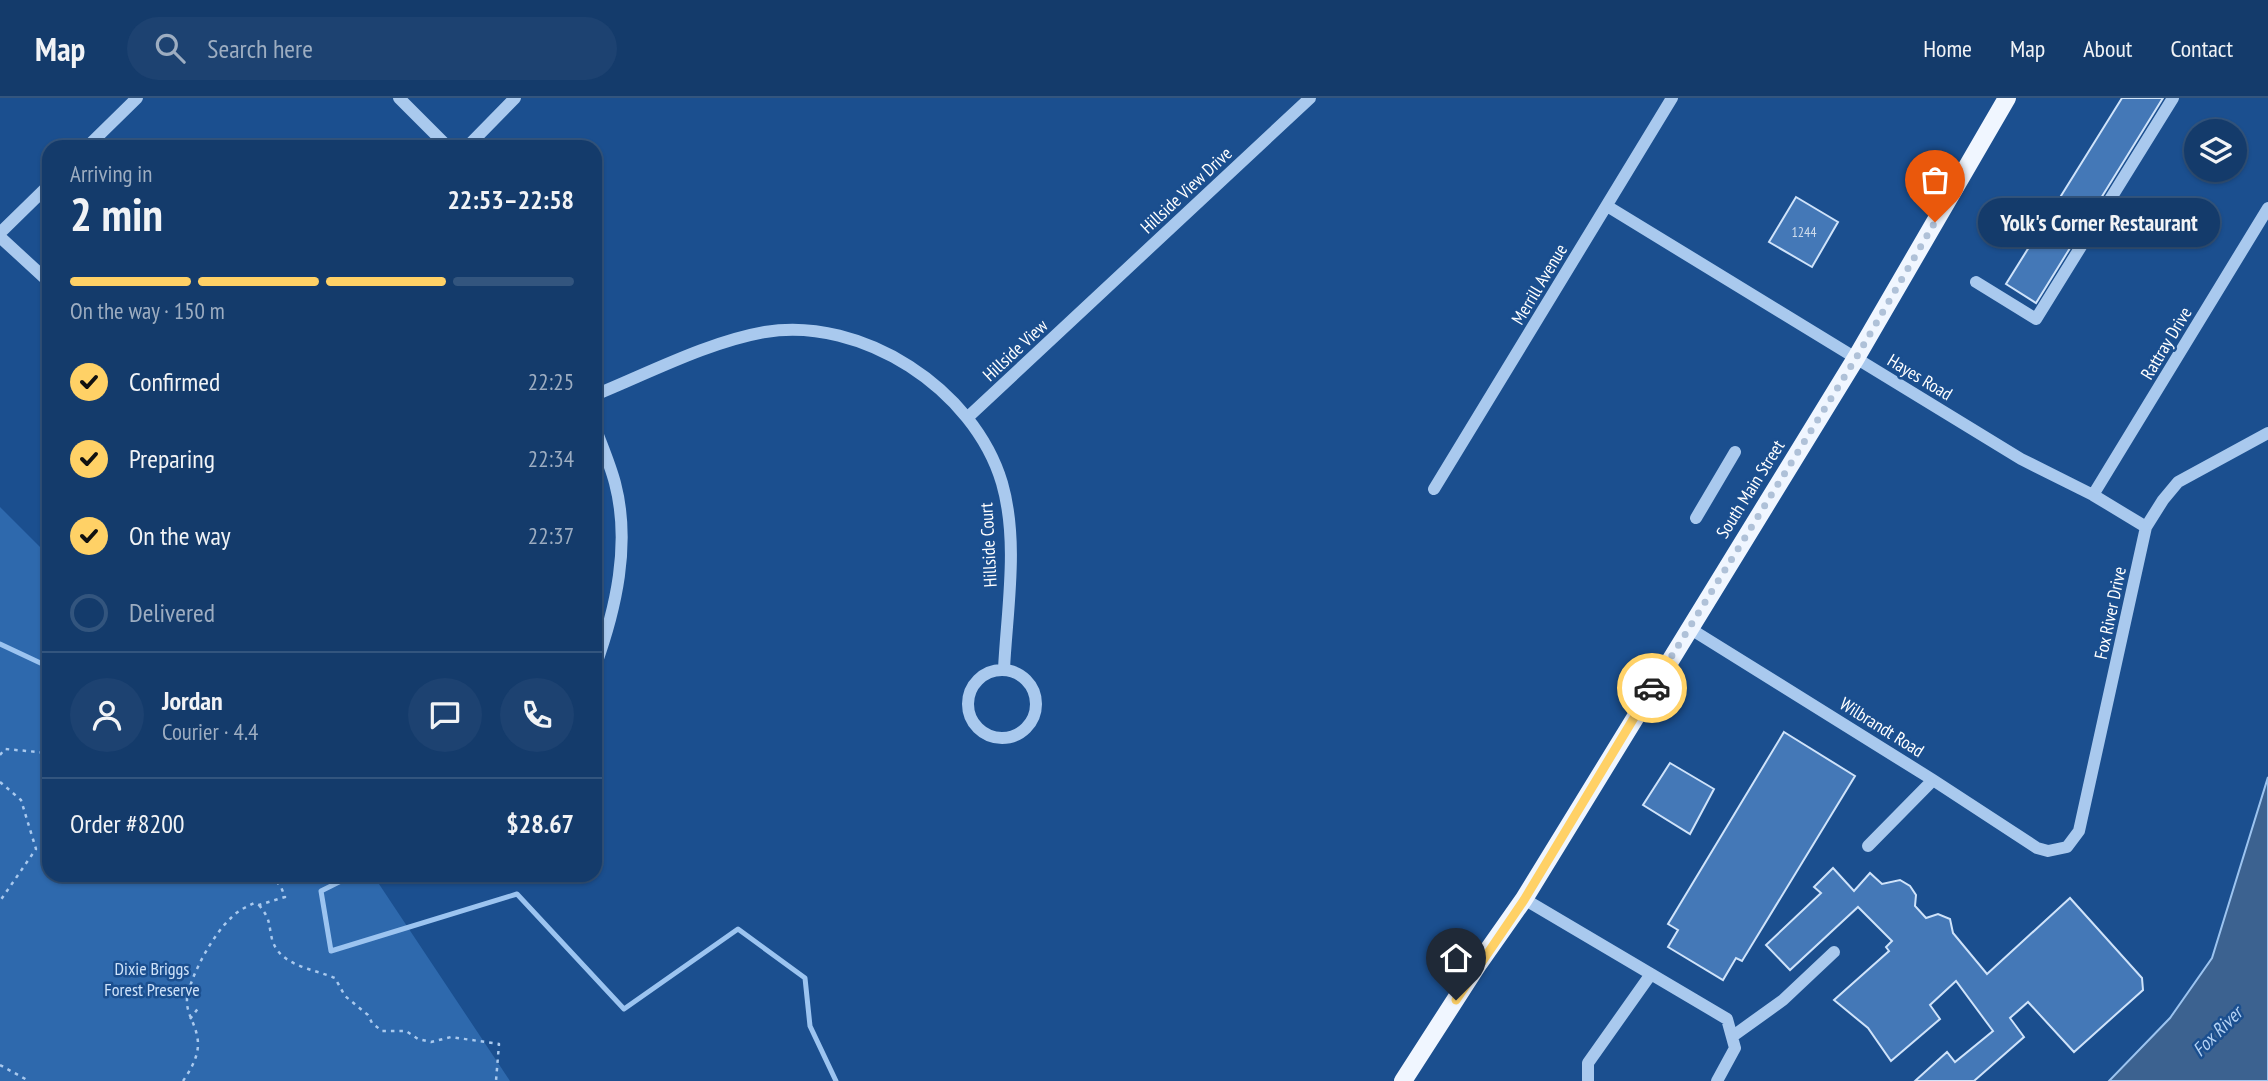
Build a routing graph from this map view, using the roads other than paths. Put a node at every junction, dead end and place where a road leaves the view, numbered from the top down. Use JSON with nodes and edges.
{"nodes":[{"id":1,"x":137,"y":98,"type":"edge"},
{"id":2,"x":399,"y":98,"type":"edge"},
{"id":3,"x":515,"y":98,"type":"edge"},
{"id":4,"x":1310,"y":98,"type":"edge"},
{"id":5,"x":1672,"y":98,"type":"edge"},
{"id":6,"x":2007,"y":98,"type":"edge"},
{"id":7,"x":2173,"y":98,"type":"edge"},
{"id":8,"x":94,"y":140,"type":"edge"},
{"id":9,"x":441,"y":140,"type":"edge"},
{"id":10,"x":474,"y":140,"type":"edge"},
{"id":11,"x":42,"y":192,"type":"edge"},
{"id":12,"x":1607,"y":206,"type":"junction"},
{"id":13,"x":2268,"y":208,"type":"edge"},
{"id":14,"x":0,"y":235,"type":"edge"},
{"id":15,"x":42,"y":275,"type":"edge"},
{"id":16,"x":1976,"y":282,"type":"dead end"},
{"id":17,"x":1087,"y":307,"type":"joint"},
{"id":18,"x":1856,"y":358,"type":"junction"},
{"id":19,"x":602,"y":392,"type":"edge"},
{"id":20,"x":967,"y":418,"type":"junction"},
{"id":21,"x":2268,"y":433,"type":"edge"},
{"id":22,"x":602,"y":446,"type":"edge"},
{"id":23,"x":1735,"y":452,"type":"dead end"},
{"id":24,"x":1434,"y":489,"type":"dead end"},
{"id":25,"x":2093,"y":495,"type":"junction"},
{"id":26,"x":1696,"y":518,"type":"dead end"},
{"id":27,"x":2146,"y":527,"type":"junction"},
{"id":28,"x":1689,"y":628,"type":"junction"},
{"id":29,"x":602,"y":648,"type":"edge"},
{"id":30,"x":1004,"y":669,"type":"junction"},
{"id":31,"x":1933,"y":780,"type":"junction"},
{"id":32,"x":1868,"y":846,"type":"dead end"},
{"id":33,"x":2057,"y":850,"type":"joint"},
{"id":34,"x":1524,"y":900,"type":"junction"},
{"id":35,"x":1834,"y":953,"type":"dead end"},
{"id":36,"x":1651,"y":974,"type":"junction"},
{"id":37,"x":1733,"y":1036,"type":"junction"},
{"id":38,"x":1403,"y":1081,"type":"edge"},
{"id":39,"x":1588,"y":1081,"type":"edge"},
{"id":40,"x":1717,"y":1081,"type":"edge"}],
"edges":[{"from":1,"to":8,"type":"street"},
{"from":2,"to":9,"type":"street"},
{"from":3,"to":10,"type":"street"},
{"from":4,"to":17,"type":"street","name":"Hillside View Drive"},
{"from":5,"to":12,"type":"street","name":"Merrill Avenue"},
{"from":6,"to":18,"type":"main road","name":"South Main Street"},
{"from":7,"to":16,"type":"street"},
{"from":11,"to":14,"type":"street"},
{"from":12,"to":18,"type":"street","name":"Hayes Road"},
{"from":12,"to":24,"type":"street","name":"Merrill Avenue"},
{"from":13,"to":25,"type":"street","name":"Rattray Drive"},
{"from":14,"to":15,"type":"street"},
{"from":17,"to":20,"type":"street","name":"Hillside View"},
{"from":18,"to":25,"type":"street","name":"Hayes Road"},
{"from":18,"to":28,"type":"main road","name":"South Main Street"},
{"from":19,"to":20,"type":"street","name":"Hillside Court"},
{"from":20,"to":30,"type":"street","name":"Hillside Court"},
{"from":21,"to":27,"type":"street","name":"Fox River Drive"},
{"from":22,"to":29,"type":"street"},
{"from":23,"to":26,"type":"street"},
{"from":25,"to":27,"type":"street","name":"Hayes Road"},
{"from":27,"to":33,"type":"street","name":"Fox River Drive"},
{"from":28,"to":31,"type":"street","name":"Wilbrandt Road"},
{"from":28,"to":34,"type":"main road","name":"South Main Street"},
{"from":30,"to":30,"type":"street"},
{"from":31,"to":32,"type":"street"},
{"from":31,"to":33,"type":"street","name":"Wilbrandt Road"},
{"from":34,"to":36,"type":"street"},
{"from":34,"to":38,"type":"main road","name":"South Main Street"},
{"from":35,"to":37,"type":"street"},
{"from":36,"to":37,"type":"street"},
{"from":36,"to":39,"type":"street"},
{"from":37,"to":40,"type":"street"}]}
